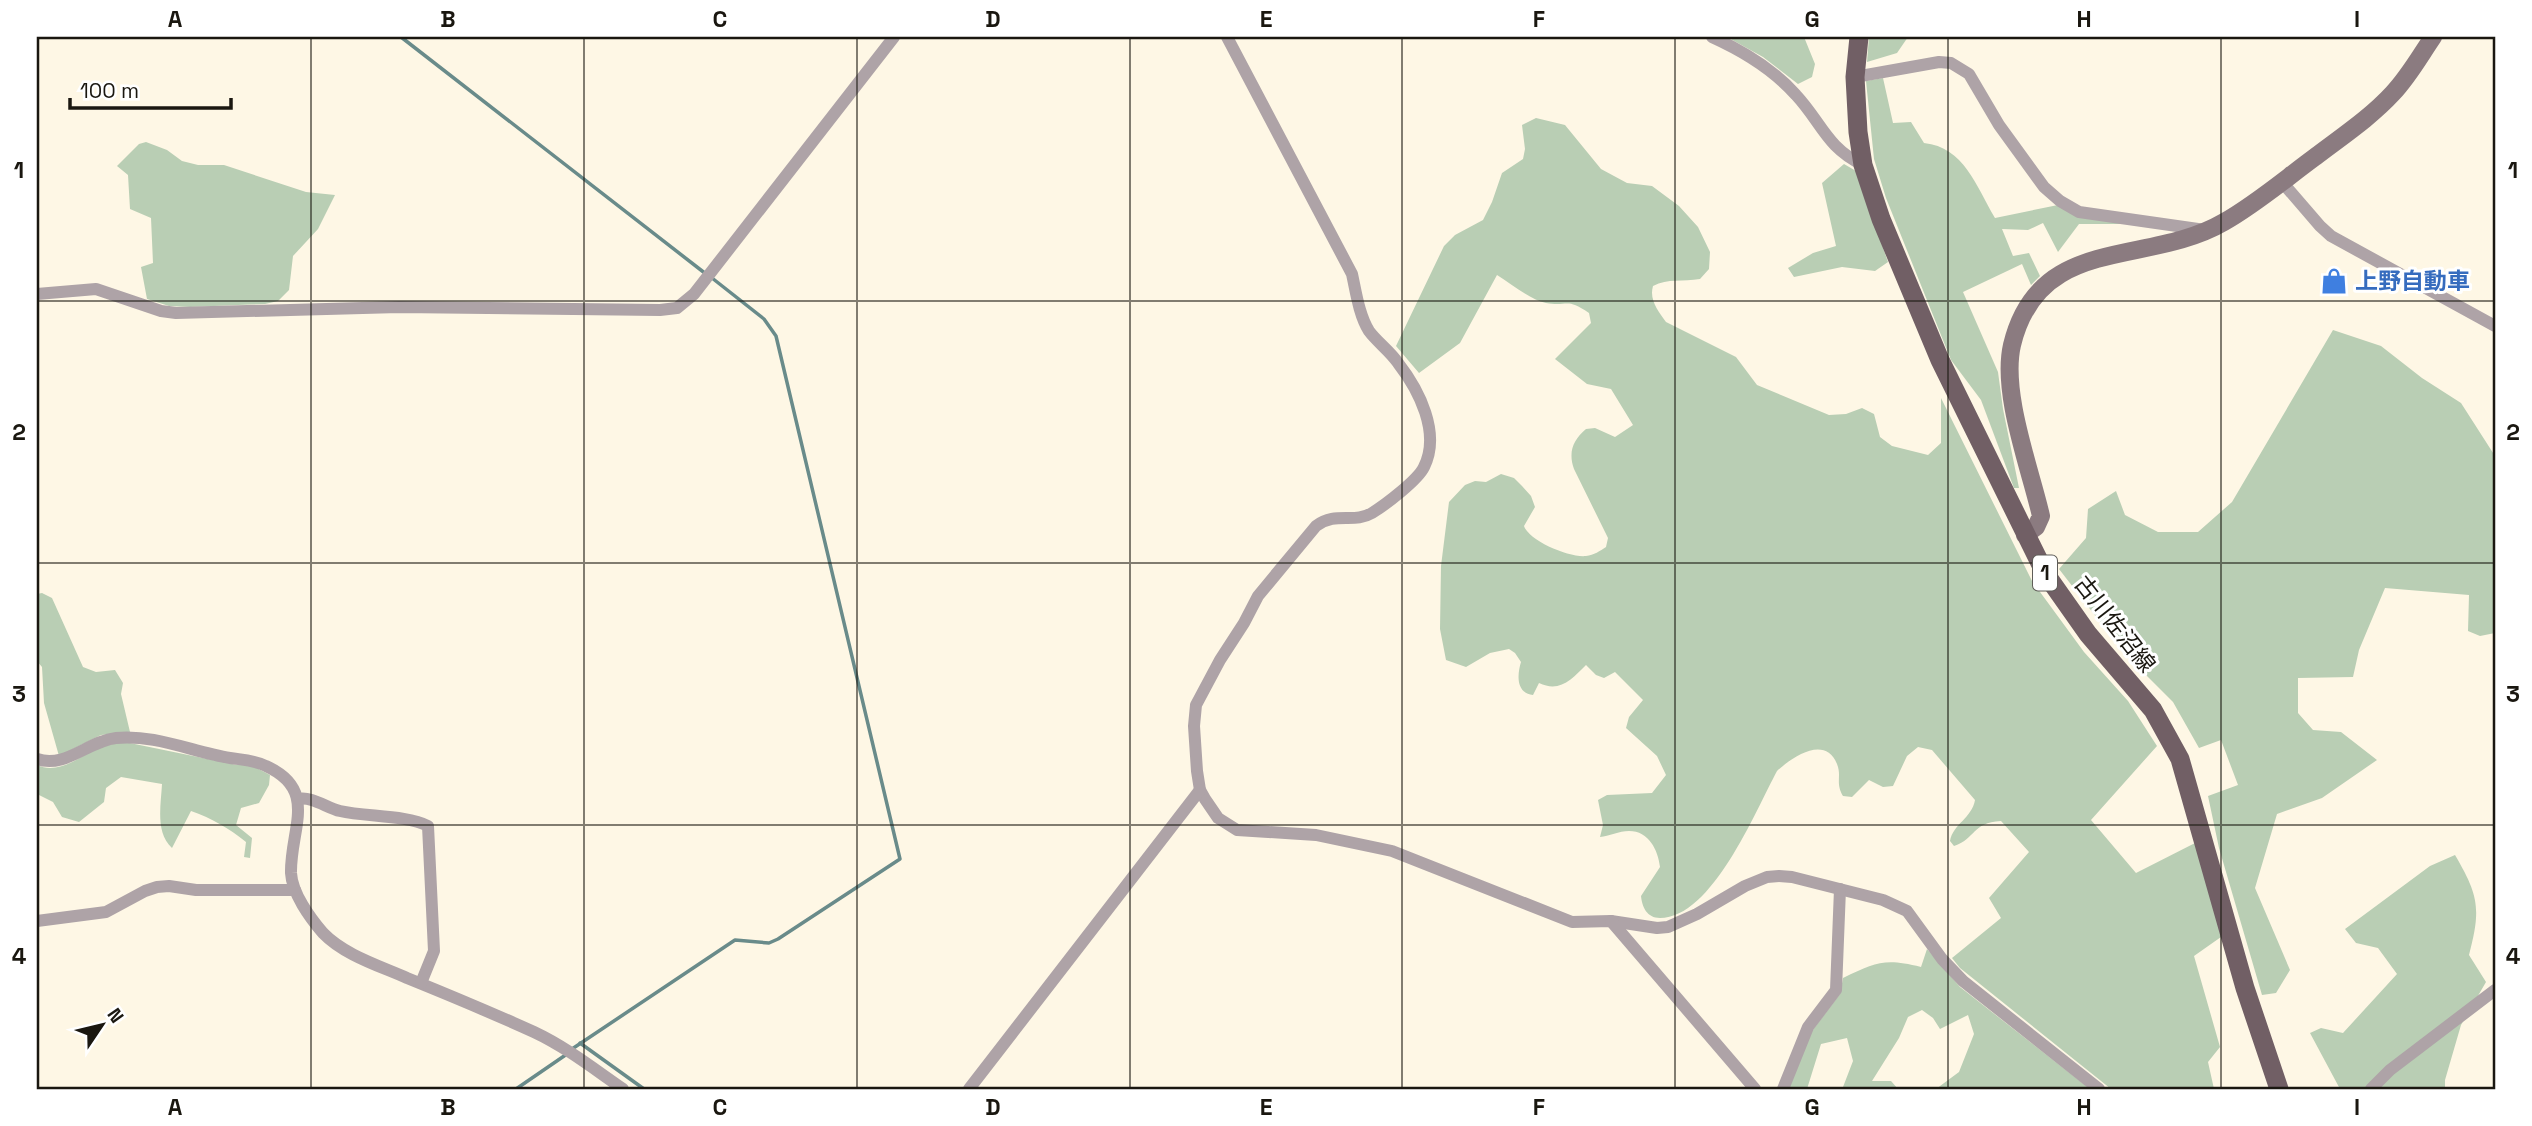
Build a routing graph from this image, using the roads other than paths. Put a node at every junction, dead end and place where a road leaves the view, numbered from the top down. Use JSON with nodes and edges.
{"nodes":[{"id":1,"x":894,"y":37,"type":"edge"},
{"id":2,"x":1227,"y":37,"type":"edge"},
{"id":3,"x":1712,"y":37,"type":"edge"},
{"id":4,"x":1859,"y":37,"type":"edge"},
{"id":5,"x":2432,"y":37,"type":"edge"},
{"id":6,"x":1855,"y":77,"type":"junction"},
{"id":7,"x":1863,"y":165,"type":"junction"},
{"id":8,"x":2282,"y":182,"type":"junction"},
{"id":9,"x":2208,"y":230,"type":"junction"},
{"id":10,"x":37,"y":294,"type":"edge"},
{"id":11,"x":2495,"y":326,"type":"edge"},
{"id":12,"x":2025,"y":535,"type":"junction"},
{"id":13,"x":37,"y":759,"type":"edge"},
{"id":14,"x":1200,"y":790,"type":"junction"},
{"id":15,"x":298,"y":799,"type":"junction"},
{"id":16,"x":1840,"y":889,"type":"junction"},
{"id":17,"x":295,"y":890,"type":"junction"},
{"id":18,"x":37,"y":921,"type":"edge"},
{"id":19,"x":1611,"y":921,"type":"junction"},
{"id":20,"x":421,"y":983,"type":"junction"},
{"id":21,"x":2495,"y":990,"type":"edge"},
{"id":22,"x":623,"y":1089,"type":"edge"},
{"id":23,"x":969,"y":1089,"type":"edge"},
{"id":24,"x":1755,"y":1089,"type":"edge"},
{"id":25,"x":1783,"y":1089,"type":"edge"},
{"id":26,"x":2099,"y":1089,"type":"edge"},
{"id":27,"x":2279,"y":1089,"type":"edge"},
{"id":28,"x":2371,"y":1089,"type":"edge"}],
"edges":[{"from":1,"to":10,"type":"street"},
{"from":2,"to":14,"type":"street"},
{"from":3,"to":7,"type":"street"},
{"from":4,"to":6,"type":"main road","name":"古川佐沼線","number":"1"},
{"from":5,"to":8,"type":"street"},
{"from":6,"to":7,"type":"main road","name":"古川佐沼線","number":"1"},
{"from":6,"to":9,"type":"street"},
{"from":7,"to":12,"type":"main road","name":"古川佐沼線","number":"1"},
{"from":8,"to":9,"type":"street"},
{"from":8,"to":11,"type":"street"},
{"from":9,"to":12,"type":"street"},
{"from":12,"to":27,"type":"main road","name":"古川佐沼線","number":"1"},
{"from":13,"to":15,"type":"street"},
{"from":14,"to":19,"type":"street"},
{"from":14,"to":23,"type":"street"},
{"from":15,"to":17,"type":"street"},
{"from":15,"to":20,"type":"street"},
{"from":16,"to":19,"type":"street"},
{"from":16,"to":25,"type":"street"},
{"from":16,"to":26,"type":"street"},
{"from":17,"to":18,"type":"street"},
{"from":17,"to":20,"type":"street"},
{"from":19,"to":24,"type":"street"},
{"from":20,"to":22,"type":"street"},
{"from":21,"to":28,"type":"street"}]}
